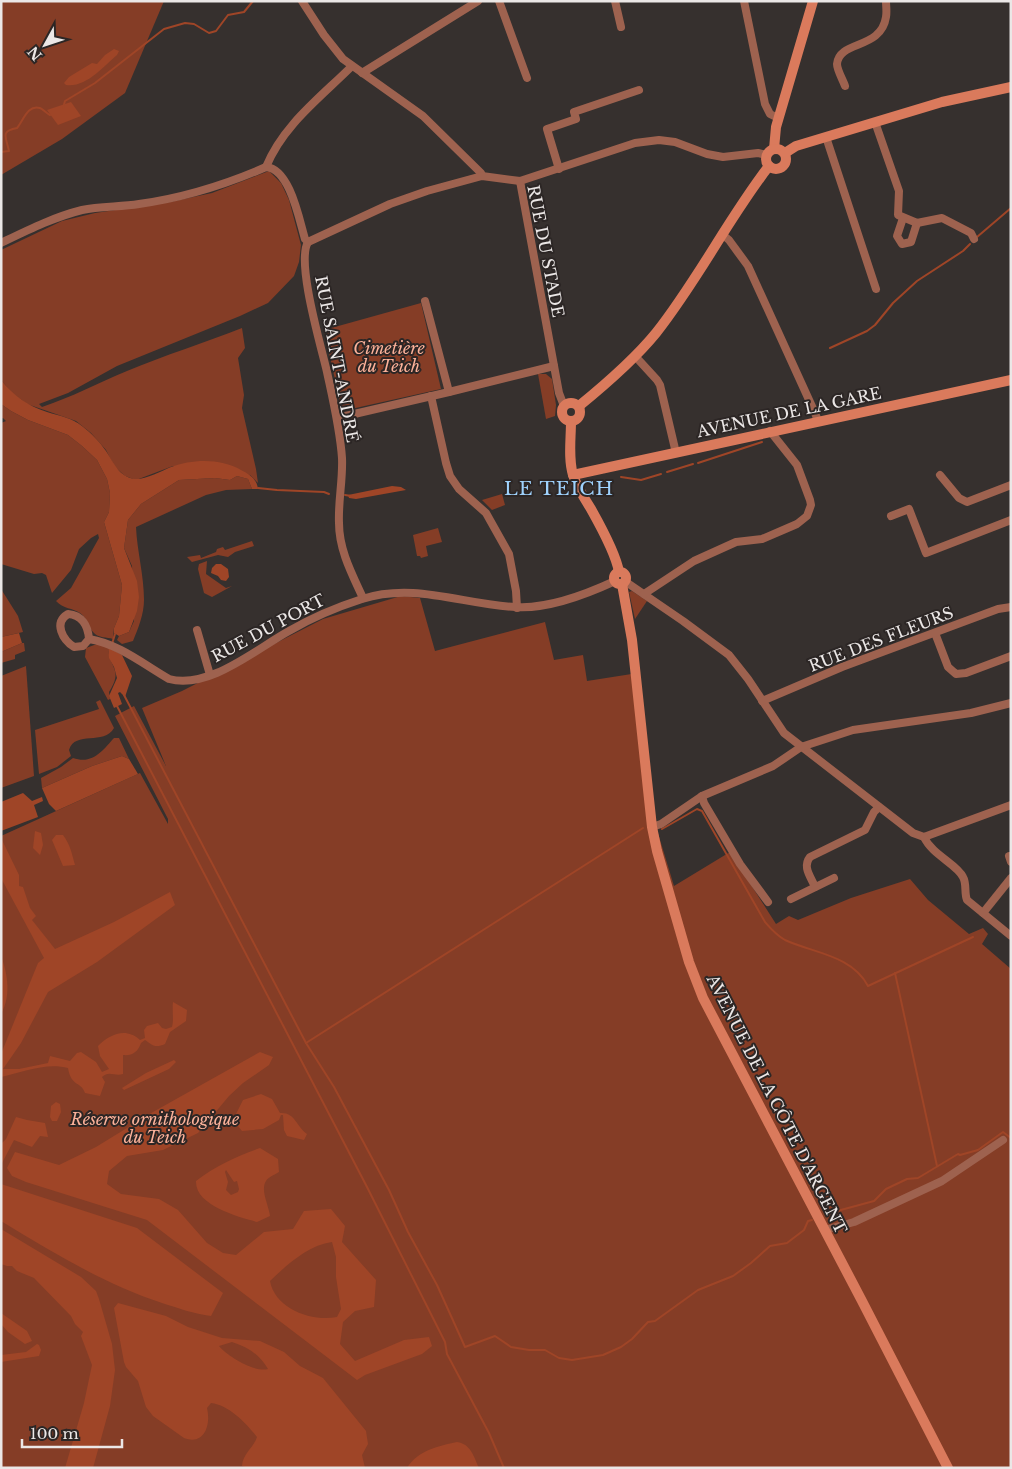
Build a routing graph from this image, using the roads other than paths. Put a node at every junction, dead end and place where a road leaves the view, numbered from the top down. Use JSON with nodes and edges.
{"nodes":[{"id":1,"x":302,"y":1,"type":"edge"},
{"id":2,"x":478,"y":1,"type":"edge"},
{"id":3,"x":500,"y":1,"type":"edge"},
{"id":4,"x":615,"y":1,"type":"edge"},
{"id":5,"x":744,"y":1,"type":"edge"},
{"id":6,"x":814,"y":1,"type":"edge"},
{"id":7,"x":886,"y":1,"type":"edge"},
{"id":8,"x":621,"y":27,"type":"dead end"},
{"id":9,"x":352,"y":66,"type":"junction"},
{"id":10,"x":362,"y":73,"type":"junction"},
{"id":11,"x":526,"y":78,"type":"dead end"},
{"id":12,"x":845,"y":86,"type":"dead end"},
{"id":13,"x":1011,"y":87,"type":"edge"},
{"id":14,"x":639,"y":90,"type":"dead end"},
{"id":15,"x":778,"y":118,"type":"junction"},
{"id":16,"x":876,"y":122,"type":"junction"},
{"id":17,"x":826,"y":137,"type":"junction"},
{"id":18,"x":770,"y":152,"type":"junction"},
{"id":19,"x":785,"y":153,"type":"junction"},
{"id":20,"x":266,"y":166,"type":"junction"},
{"id":21,"x":769,"y":166,"type":"junction"},
{"id":22,"x":559,"y":168,"type":"junction"},
{"id":23,"x":482,"y":176,"type":"junction"},
{"id":24,"x":520,"y":181,"type":"junction"},
{"id":25,"x":903,"y":218,"type":"junction"},
{"id":26,"x":917,"y":223,"type":"junction"},
{"id":27,"x":723,"y":235,"type":"junction"},
{"id":28,"x":974,"y":239,"type":"dead end"},
{"id":29,"x":308,"y":242,"type":"junction"},
{"id":30,"x":1,"y":243,"type":"edge"},
{"id":31,"x":876,"y":289,"type":"dead end"},
{"id":32,"x":425,"y":301,"type":"dead end"},
{"id":33,"x":635,"y":356,"type":"junction"},
{"id":34,"x":554,"y":366,"type":"junction"},
{"id":35,"x":1011,"y":380,"type":"edge"},
{"id":36,"x":449,"y":392,"type":"junction"},
{"id":37,"x":431,"y":396,"type":"junction"},
{"id":38,"x":564,"y":406,"type":"junction"},
{"id":39,"x":579,"y":406,"type":"junction"},
{"id":40,"x":337,"y":418,"type":"junction"},
{"id":41,"x":571,"y":421,"type":"junction"},
{"id":42,"x":818,"y":421,"type":"junction"},
{"id":43,"x":770,"y":431,"type":"junction"},
{"id":44,"x":676,"y":452,"type":"junction"},
{"id":45,"x":573,"y":475,"type":"junction"},
{"id":46,"x":940,"y":475,"type":"dead end"},
{"id":47,"x":1011,"y":486,"type":"edge"},
{"id":48,"x":891,"y":516,"type":"dead end"},
{"id":49,"x":1011,"y":520,"type":"edge"},
{"id":50,"x":620,"y":580,"type":"junction"},
{"id":51,"x":644,"y":594,"type":"junction"},
{"id":52,"x":363,"y":598,"type":"junction"},
{"id":53,"x":1011,"y":607,"type":"edge"},
{"id":54,"x":517,"y":608,"type":"junction"},
{"id":55,"x":197,"y":630,"type":"dead end"},
{"id":56,"x":935,"y":633,"type":"junction"},
{"id":57,"x":89,"y":639,"type":"junction"},
{"id":58,"x":1011,"y":656,"type":"edge"},
{"id":59,"x":210,"y":674,"type":"junction"},
{"id":60,"x":762,"y":701,"type":"junction"},
{"id":61,"x":1011,"y":703,"type":"edge"},
{"id":62,"x":801,"y":747,"type":"junction"},
{"id":63,"x":702,"y":796,"type":"junction"},
{"id":64,"x":1011,"y":805,"type":"edge"},
{"id":65,"x":879,"y":807,"type":"junction"},
{"id":66,"x":652,"y":827,"type":"junction"},
{"id":67,"x":924,"y":837,"type":"junction"},
{"id":68,"x":834,"y":878,"type":"dead end"},
{"id":69,"x":1011,"y":878,"type":"edge"},
{"id":70,"x":816,"y":887,"type":"junction"},
{"id":71,"x":791,"y":899,"type":"dead end"},
{"id":72,"x":768,"y":902,"type":"dead end"},
{"id":73,"x":983,"y":913,"type":"junction"},
{"id":74,"x":1011,"y":936,"type":"edge"},
{"id":75,"x":1003,"y":1140,"type":"dead end"},
{"id":76,"x":825,"y":1230,"type":"junction"},
{"id":77,"x":948,"y":1468,"type":"edge"}],
"edges":[{"from":1,"to":9,"type":"street"},
{"from":2,"to":10,"type":"street"},
{"from":3,"to":11,"type":"street"},
{"from":4,"to":8,"type":"street"},
{"from":5,"to":15,"type":"street"},
{"from":6,"to":15,"type":"main road"},
{"from":7,"to":12,"type":"street"},
{"from":9,"to":10,"type":"street"},
{"from":9,"to":20,"type":"street"},
{"from":10,"to":23,"type":"street"},
{"from":13,"to":16,"type":"main road"},
{"from":14,"to":22,"type":"street"},
{"from":15,"to":18,"type":"main road"},
{"from":16,"to":17,"type":"main road"},
{"from":16,"to":25,"type":"street"},
{"from":17,"to":19,"type":"main road"},
{"from":17,"to":31,"type":"street"},
{"from":18,"to":19,"type":"main road"},
{"from":18,"to":21,"type":"main road"},
{"from":18,"to":22,"type":"street"},
{"from":19,"to":21,"type":"main road"},
{"from":20,"to":29,"type":"street"},
{"from":20,"to":30,"type":"street"},
{"from":21,"to":27,"type":"main road"},
{"from":22,"to":24,"type":"street"},
{"from":23,"to":24,"type":"street","name":"RUE DU STADE"},
{"from":23,"to":29,"type":"street"},
{"from":24,"to":34,"type":"street","name":"RUE DU STADE"},
{"from":25,"to":26,"type":"street"},
{"from":25,"to":26,"type":"street"},
{"from":26,"to":28,"type":"street"},
{"from":27,"to":33,"type":"main road"},
{"from":27,"to":42,"type":"street"},
{"from":29,"to":40,"type":"street","name":"RUE SAINT-ANDRÉ"},
{"from":32,"to":36,"type":"street"},
{"from":33,"to":39,"type":"main road"},
{"from":33,"to":44,"type":"street"},
{"from":34,"to":36,"type":"street"},
{"from":34,"to":38,"type":"street","name":"RUE DU STADE"},
{"from":35,"to":42,"type":"main road","name":"AVENUE DE LA GARE"},
{"from":36,"to":37,"type":"street"},
{"from":37,"to":40,"type":"street"},
{"from":37,"to":54,"type":"street"},
{"from":38,"to":39,"type":"main road"},
{"from":38,"to":41,"type":"main road"},
{"from":39,"to":41,"type":"main road"},
{"from":40,"to":52,"type":"street","name":"RUE SAINT-ANDRÉ"},
{"from":41,"to":45,"type":"main road","name":"AVENUE DE LA CÔTE D'ARGENT"},
{"from":42,"to":43,"type":"main road","name":"AVENUE DE LA GARE"},
{"from":43,"to":44,"type":"main road","name":"AVENUE DE LA GARE"},
{"from":43,"to":51,"type":"street"},
{"from":44,"to":45,"type":"main road","name":"AVENUE DE LA GARE"},
{"from":45,"to":50,"type":"main road","name":"AVENUE DE LA CÔTE D'ARGENT"},
{"from":46,"to":47,"type":"street"},
{"from":48,"to":49,"type":"street"},
{"from":50,"to":51,"type":"street"},
{"from":50,"to":54,"type":"street","name":"RUE DU PORT"},
{"from":50,"to":66,"type":"main road","name":"AVENUE DE LA CÔTE D'ARGENT"},
{"from":51,"to":60,"type":"street"},
{"from":52,"to":54,"type":"street","name":"RUE DU PORT"},
{"from":52,"to":59,"type":"street","name":"RUE DU PORT"},
{"from":53,"to":56,"type":"street","name":"RUE DES FLEURS"},
{"from":55,"to":59,"type":"street"},
{"from":56,"to":58,"type":"street"},
{"from":56,"to":60,"type":"street","name":"RUE DES FLEURS"},
{"from":57,"to":57,"type":"street"},
{"from":57,"to":59,"type":"street","name":"RUE DU PORT"},
{"from":60,"to":62,"type":"street"},
{"from":61,"to":62,"type":"street"},
{"from":62,"to":63,"type":"street"},
{"from":62,"to":65,"type":"street"},
{"from":63,"to":66,"type":"street"},
{"from":63,"to":72,"type":"street"},
{"from":64,"to":67,"type":"street"},
{"from":65,"to":67,"type":"street"},
{"from":65,"to":70,"type":"street"},
{"from":66,"to":76,"type":"main road","name":"AVENUE DE LA CÔTE D'ARGENT"},
{"from":67,"to":73,"type":"street"},
{"from":68,"to":70,"type":"street"},
{"from":69,"to":73,"type":"street"},
{"from":70,"to":71,"type":"street"},
{"from":73,"to":74,"type":"street"},
{"from":75,"to":76,"type":"street"},
{"from":76,"to":77,"type":"main road","name":"AVENUE DE LA CÔTE D'ARGENT"}]}
